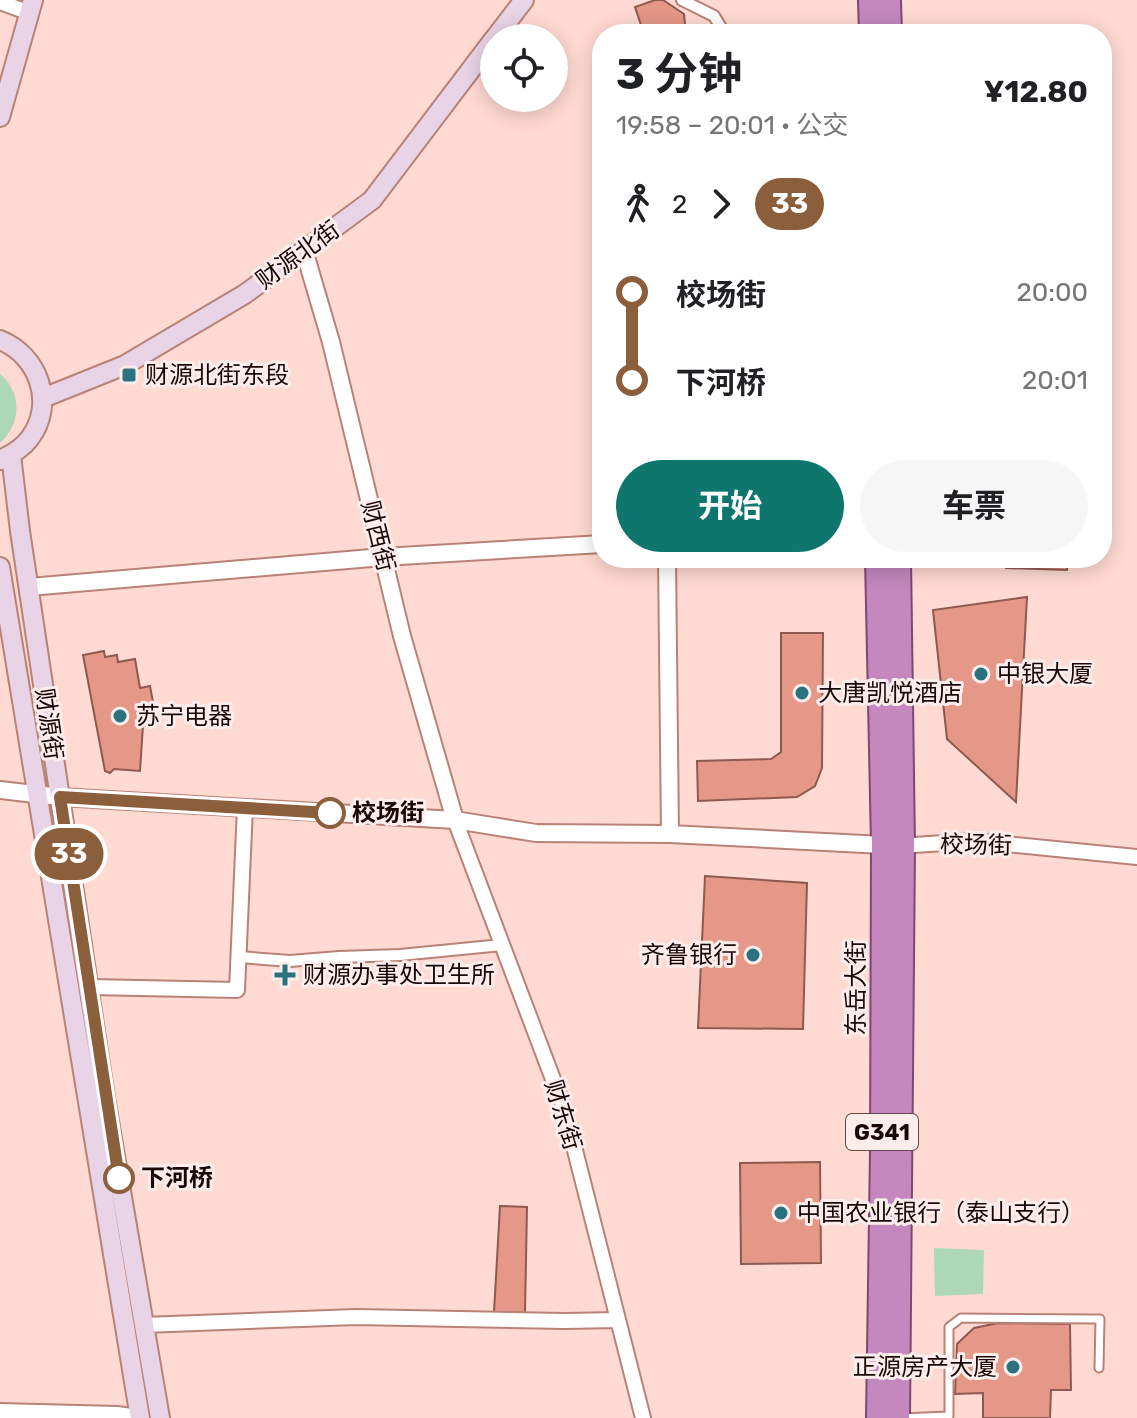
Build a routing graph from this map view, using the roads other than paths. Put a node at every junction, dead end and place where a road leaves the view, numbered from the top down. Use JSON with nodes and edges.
{"nodes":[{"id":1,"x":524,"y":0,"type":"edge"},
{"id":2,"x":682,"y":0,"type":"edge"},
{"id":3,"x":870,"y":0,"type":"edge"},
{"id":4,"x":889,"y":0,"type":"edge"},
{"id":5,"x":0,"y":2,"type":"edge"},
{"id":6,"x":32,"y":6,"type":"edge"},
{"id":7,"x":505,"y":24,"type":"edge"},
{"id":8,"x":719,"y":24,"type":"edge"},
{"id":9,"x":871,"y":24,"type":"edge"},
{"id":10,"x":890,"y":24,"type":"edge"},
{"id":11,"x":480,"y":57,"type":"edge"},
{"id":12,"x":0,"y":117,"type":"edge"},
{"id":13,"x":304,"y":250,"type":"junction"},
{"id":14,"x":0,"y":340,"type":"edge"},
{"id":15,"x":43,"y":398,"type":"junction"},
{"id":16,"x":5,"y":458,"type":"edge"},
{"id":17,"x":592,"y":545,"type":"edge"},
{"id":18,"x":383,"y":557,"type":"junction"},
{"id":19,"x":0,"y":567,"type":"edge"},
{"id":20,"x":667,"y":568,"type":"edge"},
{"id":21,"x":878,"y":568,"type":"edge"},
{"id":22,"x":899,"y":568,"type":"edge"},
{"id":23,"x":29,"y":587,"type":"junction"},
{"id":24,"x":0,"y":790,"type":"edge"},
{"id":25,"x":36,"y":794,"type":"junction"},
{"id":26,"x":60,"y":797,"type":"junction"},
{"id":27,"x":245,"y":807,"type":"junction"},
{"id":28,"x":455,"y":820,"type":"junction"},
{"id":29,"x":670,"y":834,"type":"junction"},
{"id":30,"x":893,"y":846,"type":"junction"},
{"id":31,"x":1137,"y":857,"type":"edge"},
{"id":32,"x":502,"y":945,"type":"junction"},
{"id":33,"x":239,"y":957,"type":"junction"},
{"id":34,"x":90,"y":987,"type":"junction"},
{"id":35,"x":618,"y":1320,"type":"junction"},
{"id":36,"x":144,"y":1325,"type":"junction"},
{"id":37,"x":1099,"y":1368,"type":"dead end"},
{"id":38,"x":0,"y":1411,"type":"edge"},
{"id":39,"x":140,"y":1418,"type":"edge"},
{"id":40,"x":162,"y":1418,"type":"edge"},
{"id":41,"x":643,"y":1418,"type":"edge"},
{"id":42,"x":878,"y":1418,"type":"edge"},
{"id":43,"x":898,"y":1418,"type":"edge"}],
"edges":[{"from":1,"to":7,"type":"main road","name":"财源北街"},
{"from":2,"to":8,"type":"street"},
{"from":3,"to":9,"type":"highway"},
{"from":4,"to":10,"type":"highway"},
{"from":5,"to":6,"type":"street"},
{"from":6,"to":12,"type":"main road"},
{"from":11,"to":13,"type":"main road","name":"财源北街"},
{"from":13,"to":15,"type":"main road","name":"财源北街"},
{"from":13,"to":18,"type":"street","name":"财西街"},
{"from":14,"to":15,"type":"main road"},
{"from":15,"to":16,"type":"main road"},
{"from":16,"to":23,"type":"main road","name":"财源街"},
{"from":17,"to":18,"type":"street"},
{"from":18,"to":23,"type":"street"},
{"from":18,"to":28,"type":"street","name":"财西街"},
{"from":19,"to":25,"type":"main road","name":"财源街"},
{"from":20,"to":29,"type":"street"},
{"from":21,"to":30,"type":"highway","name":"东岳大街","number":"G341"},
{"from":22,"to":30,"type":"highway","name":"东岳大街","number":"G341"},
{"from":23,"to":26,"type":"main road","name":"财源街"},
{"from":24,"to":25,"type":"street","name":"校场街"},
{"from":25,"to":26,"type":"street","name":"校场街"},
{"from":25,"to":39,"type":"main road","name":"财源街"},
{"from":26,"to":27,"type":"street","name":"校场街"},
{"from":26,"to":34,"type":"main road","name":"财源街"},
{"from":27,"to":28,"type":"street","name":"校场街"},
{"from":27,"to":33,"type":"street"},
{"from":28,"to":29,"type":"street","name":"校场街"},
{"from":28,"to":32,"type":"street","name":"财东街"},
{"from":29,"to":30,"type":"street","name":"校场街"},
{"from":30,"to":31,"type":"street","name":"校场街"},
{"from":30,"to":42,"type":"highway","name":"东岳大街","number":"G341"},
{"from":30,"to":43,"type":"highway","name":"东岳大街","number":"G341"},
{"from":32,"to":33,"type":"street"},
{"from":32,"to":35,"type":"street","name":"财东街"},
{"from":33,"to":34,"type":"street"},
{"from":34,"to":36,"type":"main road","name":"财源街"},
{"from":35,"to":36,"type":"street"},
{"from":35,"to":41,"type":"street","name":"财东街"},
{"from":36,"to":40,"type":"main road","name":"财源街"},
{"from":37,"to":43,"type":"lane"},
{"from":38,"to":39,"type":"street"}]}
